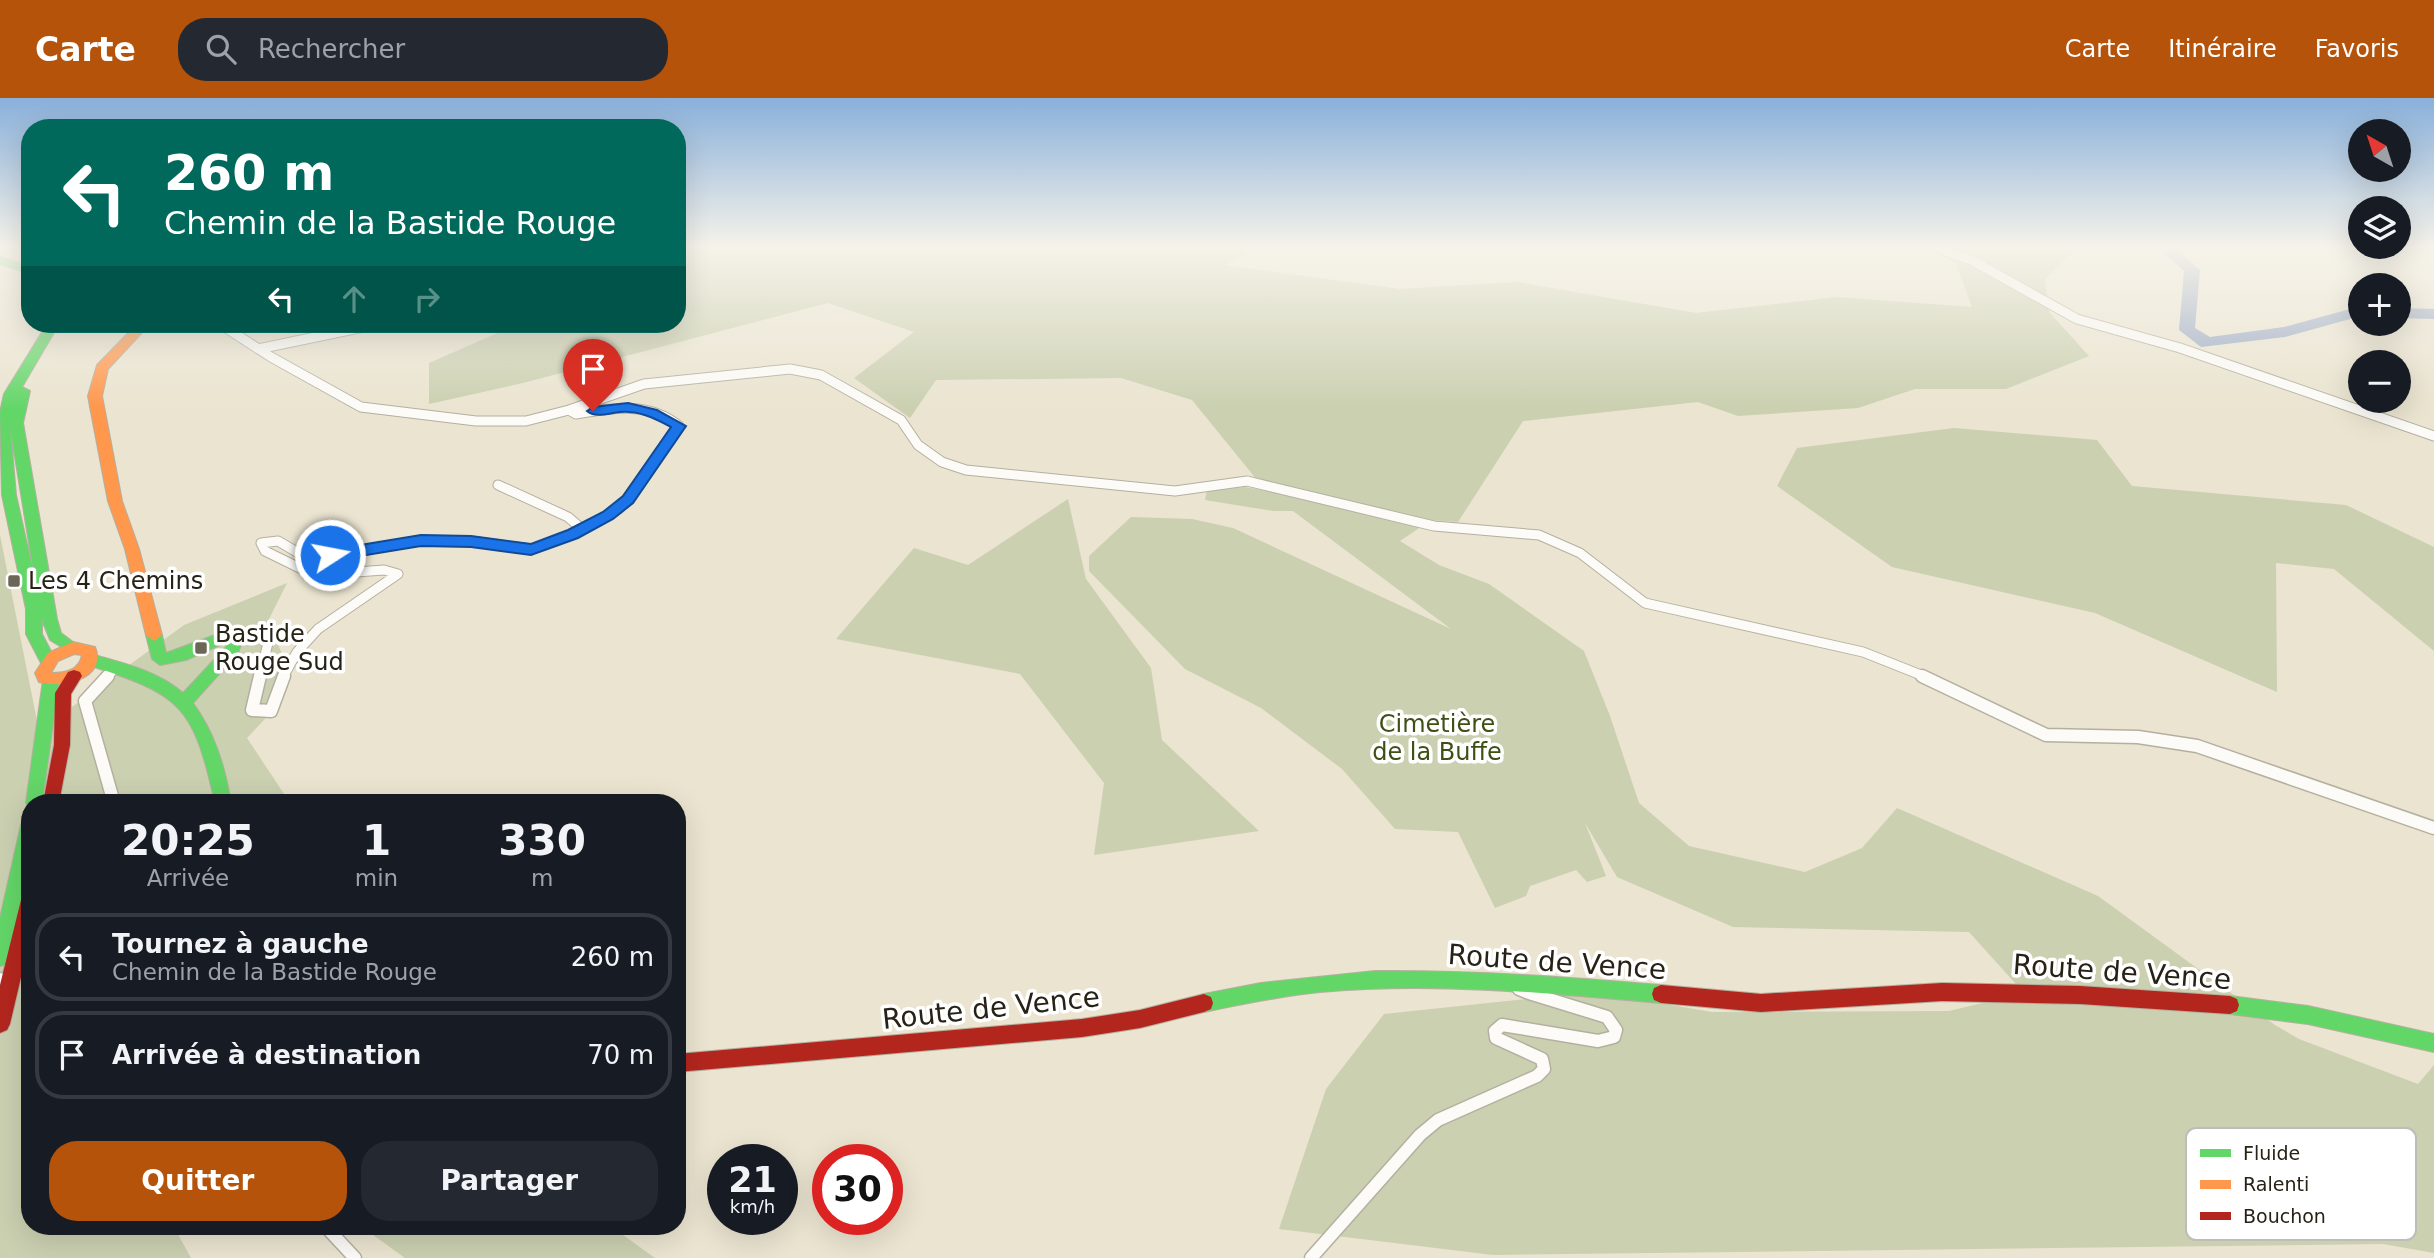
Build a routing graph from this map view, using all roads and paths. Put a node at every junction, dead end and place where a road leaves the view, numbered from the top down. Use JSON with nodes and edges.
{"nodes":[{"id":1,"x":2043,"y":300,"type":"edge"},
{"id":2,"x":48,"y":333,"type":"edge"},
{"id":3,"x":59,"y":333,"type":"edge"},
{"id":4,"x":135,"y":333,"type":"edge"},
{"id":5,"x":234,"y":333,"type":"edge"},
{"id":6,"x":335,"y":333,"type":"edge"},
{"id":7,"x":258,"y":349,"type":"junction"},
{"id":8,"x":569,"y":410,"type":"junction"},
{"id":9,"x":2434,"y":436,"type":"edge"},
{"id":10,"x":498,"y":485,"type":"dead end"},
{"id":11,"x":582,"y":530,"type":"junction"},
{"id":12,"x":236,"y":636,"type":"junction"},
{"id":13,"x":73,"y":648,"type":"junction"},
{"id":14,"x":48,"y":661,"type":"junction"},
{"id":15,"x":113,"y":666,"type":"junction"},
{"id":16,"x":83,"y":668,"type":"junction"},
{"id":17,"x":51,"y":680,"type":"junction"},
{"id":18,"x":187,"y":699,"type":"junction"},
{"id":19,"x":35,"y":794,"type":"edge"},
{"id":20,"x":53,"y":794,"type":"edge"},
{"id":21,"x":111,"y":794,"type":"edge"},
{"id":22,"x":221,"y":794,"type":"edge"},
{"id":23,"x":2434,"y":828,"type":"edge"},
{"id":24,"x":21,"y":865,"type":"edge"},
{"id":25,"x":21,"y":938,"type":"edge"},
{"id":26,"x":21,"y":941,"type":"edge"},
{"id":27,"x":0,"y":958,"type":"edge"},
{"id":28,"x":0,"y":979,"type":"edge"},
{"id":29,"x":1514,"y":981,"type":"junction"},
{"id":30,"x":0,"y":997,"type":"edge"},
{"id":31,"x":0,"y":1024,"type":"edge"},
{"id":32,"x":2434,"y":1043,"type":"edge"},
{"id":33,"x":686,"y":1062,"type":"edge"},
{"id":34,"x":333,"y":1235,"type":"edge"},
{"id":35,"x":355,"y":1258,"type":"edge"},
{"id":36,"x":1311,"y":1258,"type":"edge"}],
"edges":[{"from":1,"to":9,"type":"street"},
{"from":2,"to":14,"type":"main road"},
{"from":3,"to":13,"type":"main road"},
{"from":4,"to":12,"type":"main road"},
{"from":5,"to":7,"type":"street"},
{"from":6,"to":7,"type":"street"},
{"from":7,"to":8,"type":"street"},
{"from":8,"to":11,"type":"street"},
{"from":8,"to":23,"type":"street"},
{"from":10,"to":11,"type":"street"},
{"from":11,"to":12,"type":"street"},
{"from":12,"to":18,"type":"main road"},
{"from":13,"to":14,"type":"main road"},
{"from":13,"to":16,"type":"main road"},
{"from":14,"to":17,"type":"main road"},
{"from":15,"to":16,"type":"main road"},
{"from":15,"to":18,"type":"main road"},
{"from":15,"to":21,"type":"street"},
{"from":16,"to":17,"type":"main road"},
{"from":16,"to":20,"type":"main road"},
{"from":17,"to":19,"type":"main road"},
{"from":18,"to":22,"type":"main road"},
{"from":24,"to":27,"type":"main road"},
{"from":25,"to":28,"type":"street"},
{"from":26,"to":31,"type":"main road"},
{"from":28,"to":30,"type":"street"},
{"from":29,"to":32,"type":"main road","name":"Route de Vence"},
{"from":29,"to":33,"type":"main road","name":"Route de Vence"},
{"from":29,"to":36,"type":"street"},
{"from":34,"to":35,"type":"street"}]}
